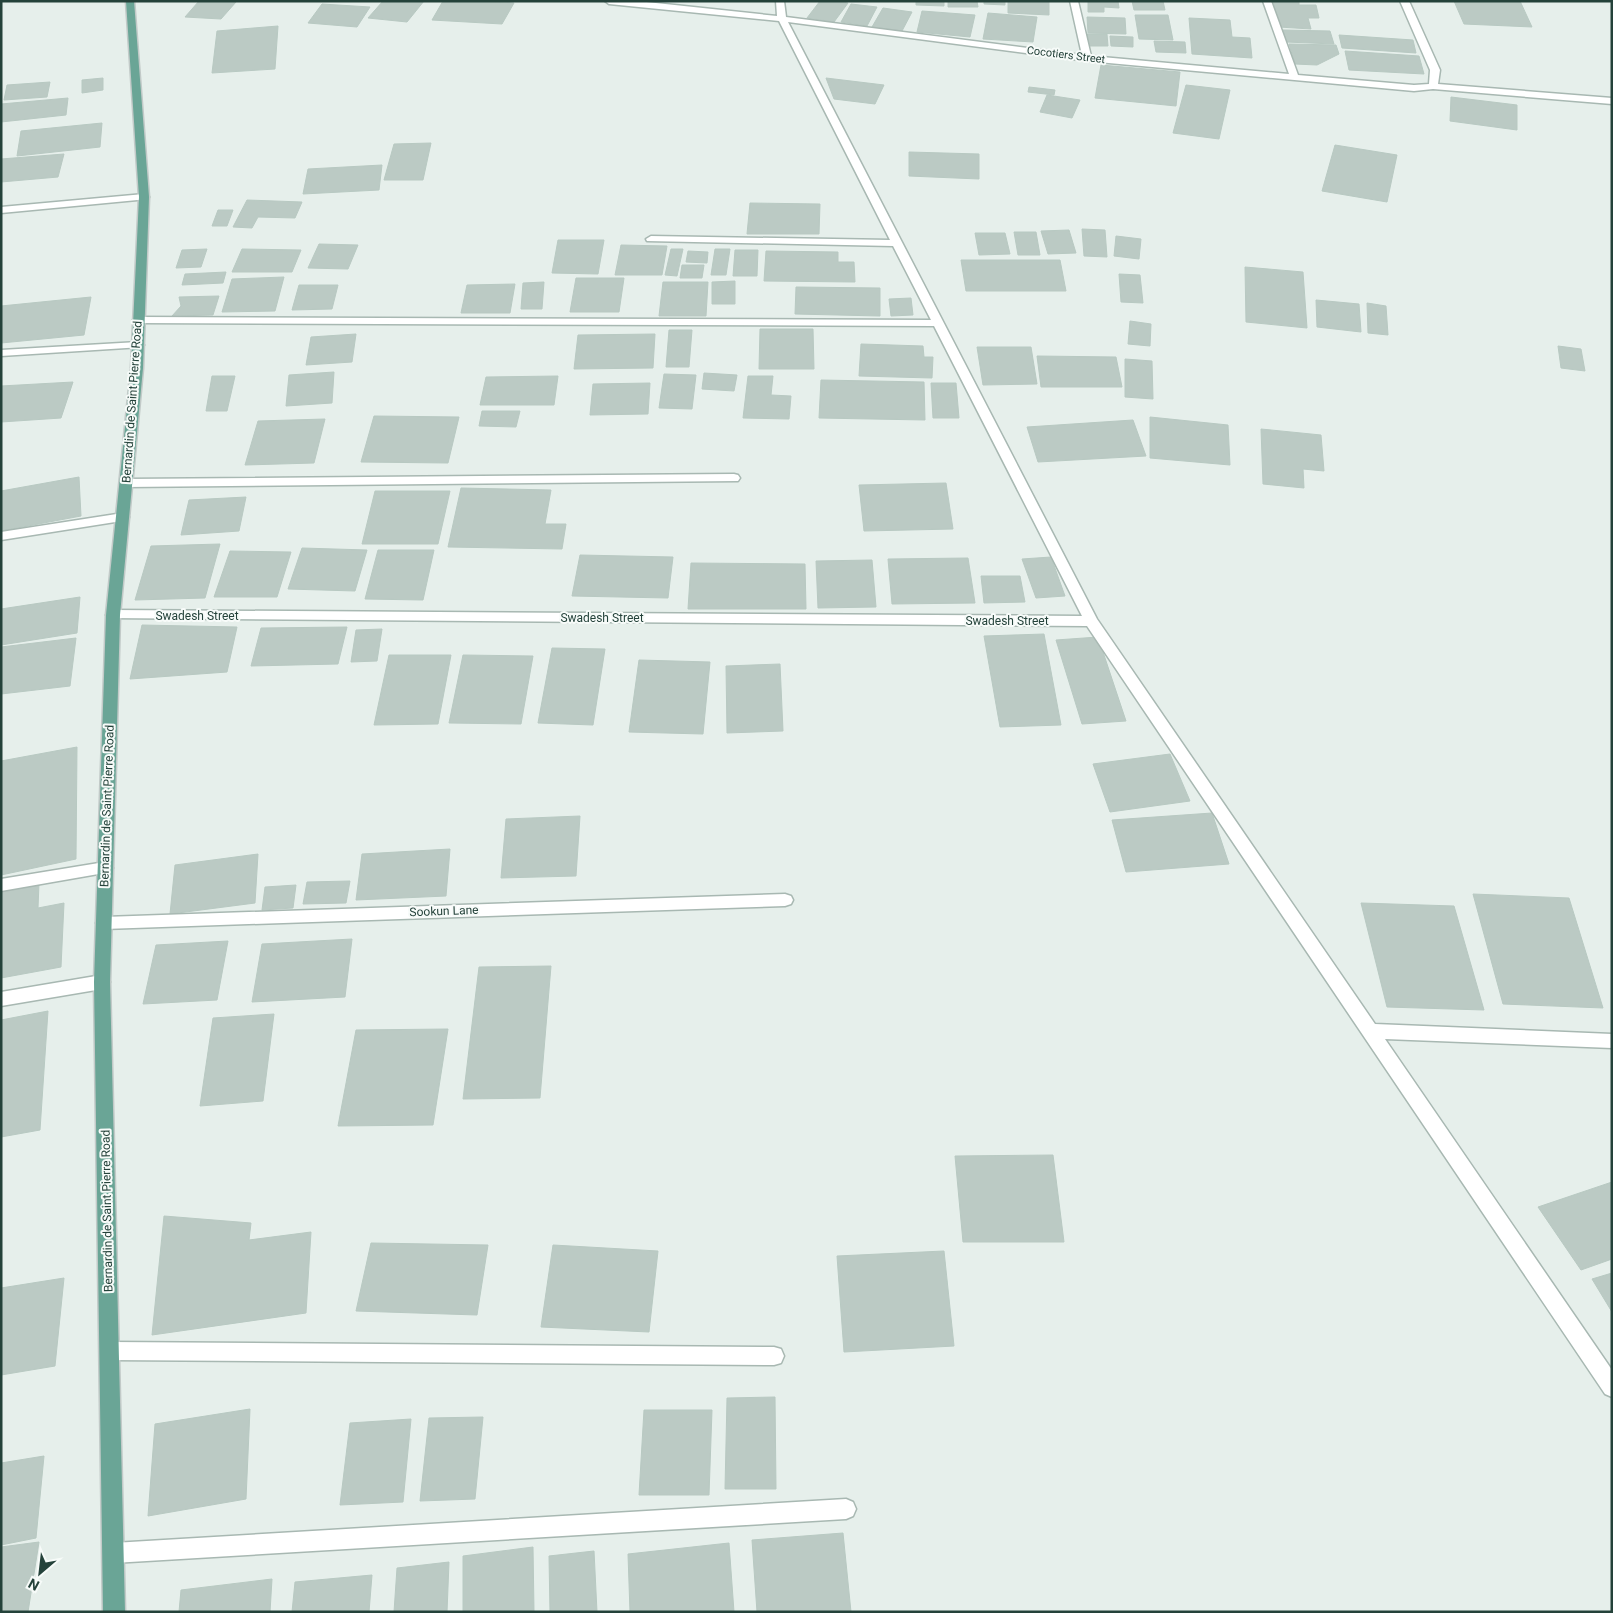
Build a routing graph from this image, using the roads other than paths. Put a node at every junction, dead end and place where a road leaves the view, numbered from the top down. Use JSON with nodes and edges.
{"nodes":[{"id":1,"x":130,"y":1,"type":"edge"},
{"id":2,"x":609,"y":1,"type":"edge"},
{"id":3,"x":780,"y":1,"type":"edge"},
{"id":4,"x":1074,"y":1,"type":"edge"},
{"id":5,"x":1267,"y":1,"type":"edge"},
{"id":6,"x":1404,"y":1,"type":"edge"},
{"id":7,"x":782,"y":19,"type":"junction"},
{"id":8,"x":1087,"y":58,"type":"junction"},
{"id":9,"x":1295,"y":78,"type":"junction"},
{"id":10,"x":1433,"y":86,"type":"junction"},
{"id":11,"x":1612,"y":101,"type":"edge"},
{"id":12,"x":144,"y":197,"type":"junction"},
{"id":13,"x":1,"y":210,"type":"edge"},
{"id":14,"x":651,"y":239,"type":"dead end"},
{"id":15,"x":896,"y":243,"type":"junction"},
{"id":16,"x":139,"y":320,"type":"junction"},
{"id":17,"x":937,"y":323,"type":"junction"},
{"id":18,"x":138,"y":345,"type":"junction"},
{"id":19,"x":1,"y":353,"type":"edge"},
{"id":20,"x":734,"y":478,"type":"dead end"},
{"id":21,"x":126,"y":483,"type":"junction"},
{"id":22,"x":123,"y":517,"type":"junction"},
{"id":23,"x":1,"y":536,"type":"edge"},
{"id":24,"x":113,"y":615,"type":"junction"},
{"id":25,"x":1090,"y":621,"type":"junction"},
{"id":26,"x":105,"y":868,"type":"junction"},
{"id":27,"x":1,"y":885,"type":"edge"},
{"id":28,"x":785,"y":900,"type":"dead end"},
{"id":29,"x":104,"y":923,"type":"junction"},
{"id":30,"x":102,"y":982,"type":"junction"},
{"id":31,"x":1,"y":999,"type":"edge"},
{"id":32,"x":1370,"y":1031,"type":"junction"},
{"id":33,"x":1612,"y":1041,"type":"edge"},
{"id":34,"x":110,"y":1351,"type":"junction"},
{"id":35,"x":774,"y":1356,"type":"dead end"},
{"id":36,"x":1612,"y":1387,"type":"edge"},
{"id":37,"x":846,"y":1509,"type":"dead end"},
{"id":38,"x":113,"y":1553,"type":"junction"},
{"id":39,"x":110,"y":1611,"type":"edge"}],
"edges":[{"from":1,"to":12,"type":"main road","name":"Bernardin de Saint Pierre Road"},
{"from":2,"to":7,"type":"street","name":"Cocotiers Street"},
{"from":3,"to":7,"type":"street"},
{"from":4,"to":8,"type":"street"},
{"from":5,"to":9,"type":"street"},
{"from":6,"to":10,"type":"street"},
{"from":7,"to":8,"type":"street","name":"Cocotiers Street"},
{"from":7,"to":15,"type":"street"},
{"from":8,"to":9,"type":"street","name":"Cocotiers Street"},
{"from":9,"to":10,"type":"street","name":"Cocotiers Street"},
{"from":10,"to":11,"type":"street","name":"Cocotiers Street"},
{"from":12,"to":13,"type":"street"},
{"from":12,"to":16,"type":"main road","name":"Bernardin de Saint Pierre Road"},
{"from":14,"to":15,"type":"street"},
{"from":15,"to":17,"type":"street"},
{"from":16,"to":17,"type":"street"},
{"from":16,"to":18,"type":"main road","name":"Bernardin de Saint Pierre Road"},
{"from":17,"to":25,"type":"street"},
{"from":18,"to":19,"type":"street"},
{"from":18,"to":21,"type":"main road","name":"Bernardin de Saint Pierre Road"},
{"from":20,"to":21,"type":"street"},
{"from":21,"to":22,"type":"main road","name":"Bernardin de Saint Pierre Road"},
{"from":22,"to":23,"type":"street"},
{"from":22,"to":24,"type":"main road","name":"Bernardin de Saint Pierre Road"},
{"from":24,"to":25,"type":"street","name":"Swadesh Street"},
{"from":24,"to":26,"type":"main road","name":"Bernardin de Saint Pierre Road"},
{"from":25,"to":32,"type":"street"},
{"from":26,"to":27,"type":"street"},
{"from":26,"to":29,"type":"main road","name":"Bernardin de Saint Pierre Road"},
{"from":28,"to":29,"type":"street","name":"Sookun Lane"},
{"from":29,"to":30,"type":"main road","name":"Bernardin de Saint Pierre Road"},
{"from":30,"to":31,"type":"street"},
{"from":30,"to":34,"type":"main road","name":"Bernardin de Saint Pierre Road"},
{"from":32,"to":33,"type":"street"},
{"from":32,"to":36,"type":"street"},
{"from":34,"to":35,"type":"street"},
{"from":34,"to":38,"type":"main road","name":"Bernardin de Saint Pierre Road"},
{"from":37,"to":38,"type":"street"},
{"from":38,"to":39,"type":"main road","name":"Bernardin de Saint Pierre Road"}]}
